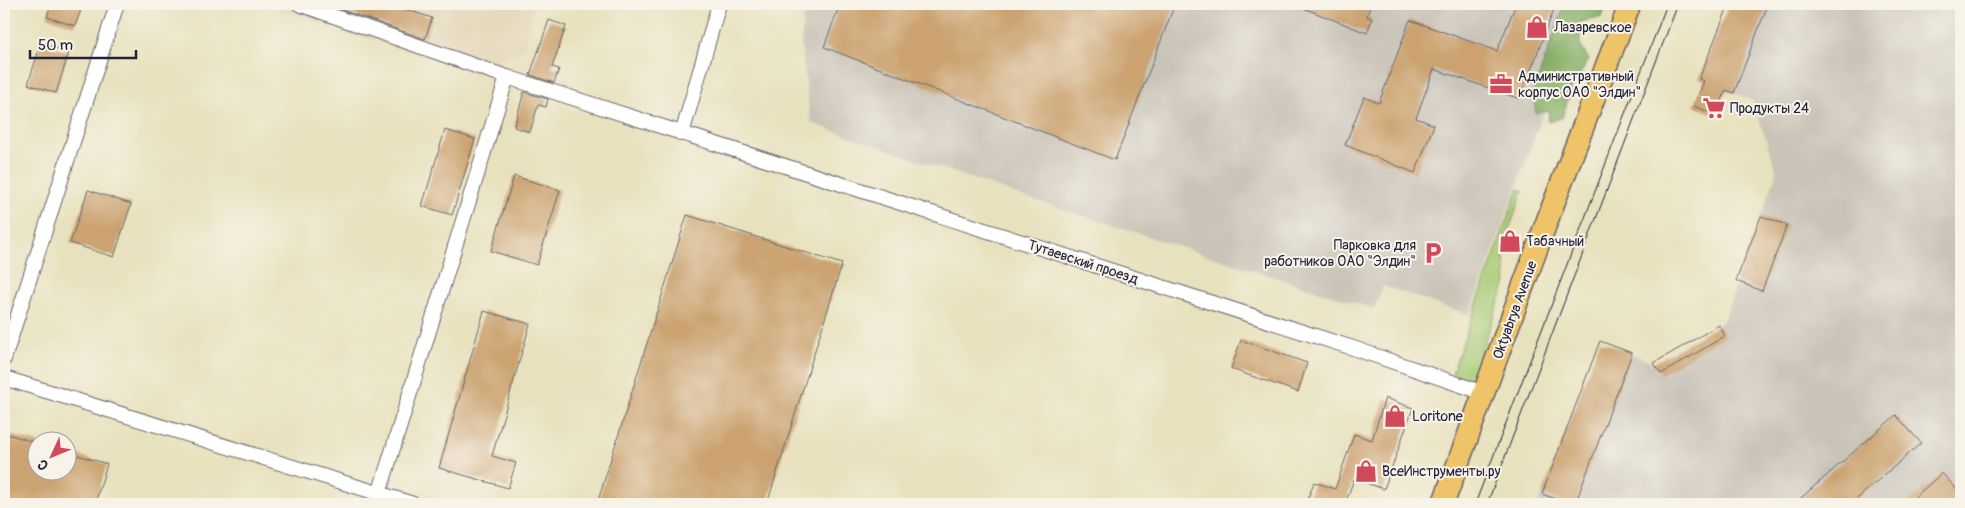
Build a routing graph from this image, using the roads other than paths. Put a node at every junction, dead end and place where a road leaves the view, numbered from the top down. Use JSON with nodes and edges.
{"nodes":[{"id":1,"x":117,"y":4,"type":"edge"},
{"id":2,"x":298,"y":4,"type":"edge"},
{"id":3,"x":719,"y":4,"type":"edge"},
{"id":4,"x":1630,"y":4,"type":"edge"},
{"id":5,"x":506,"y":77,"type":"junction"},
{"id":6,"x":682,"y":134,"type":"junction"},
{"id":7,"x":4,"y":359,"type":"edge"},
{"id":8,"x":4,"y":378,"type":"edge"},
{"id":9,"x":1484,"y":393,"type":"junction"},
{"id":10,"x":379,"y":494,"type":"junction"},
{"id":11,"x":413,"y":504,"type":"edge"},
{"id":12,"x":1442,"y":504,"type":"edge"}],
"edges":[{"from":1,"to":7,"type":"street"},
{"from":2,"to":5,"type":"street","name":"Тутаевский проезд"},
{"from":3,"to":6,"type":"street"},
{"from":4,"to":9,"type":"main road","name":"Oktyabrya Avenue"},
{"from":5,"to":6,"type":"street","name":"Тутаевский проезд"},
{"from":5,"to":10,"type":"street"},
{"from":6,"to":9,"type":"street","name":"Тутаевский проезд"},
{"from":8,"to":10,"type":"street"},
{"from":9,"to":12,"type":"main road","name":"Oktyabrya Avenue"},
{"from":10,"to":11,"type":"street"}]}
